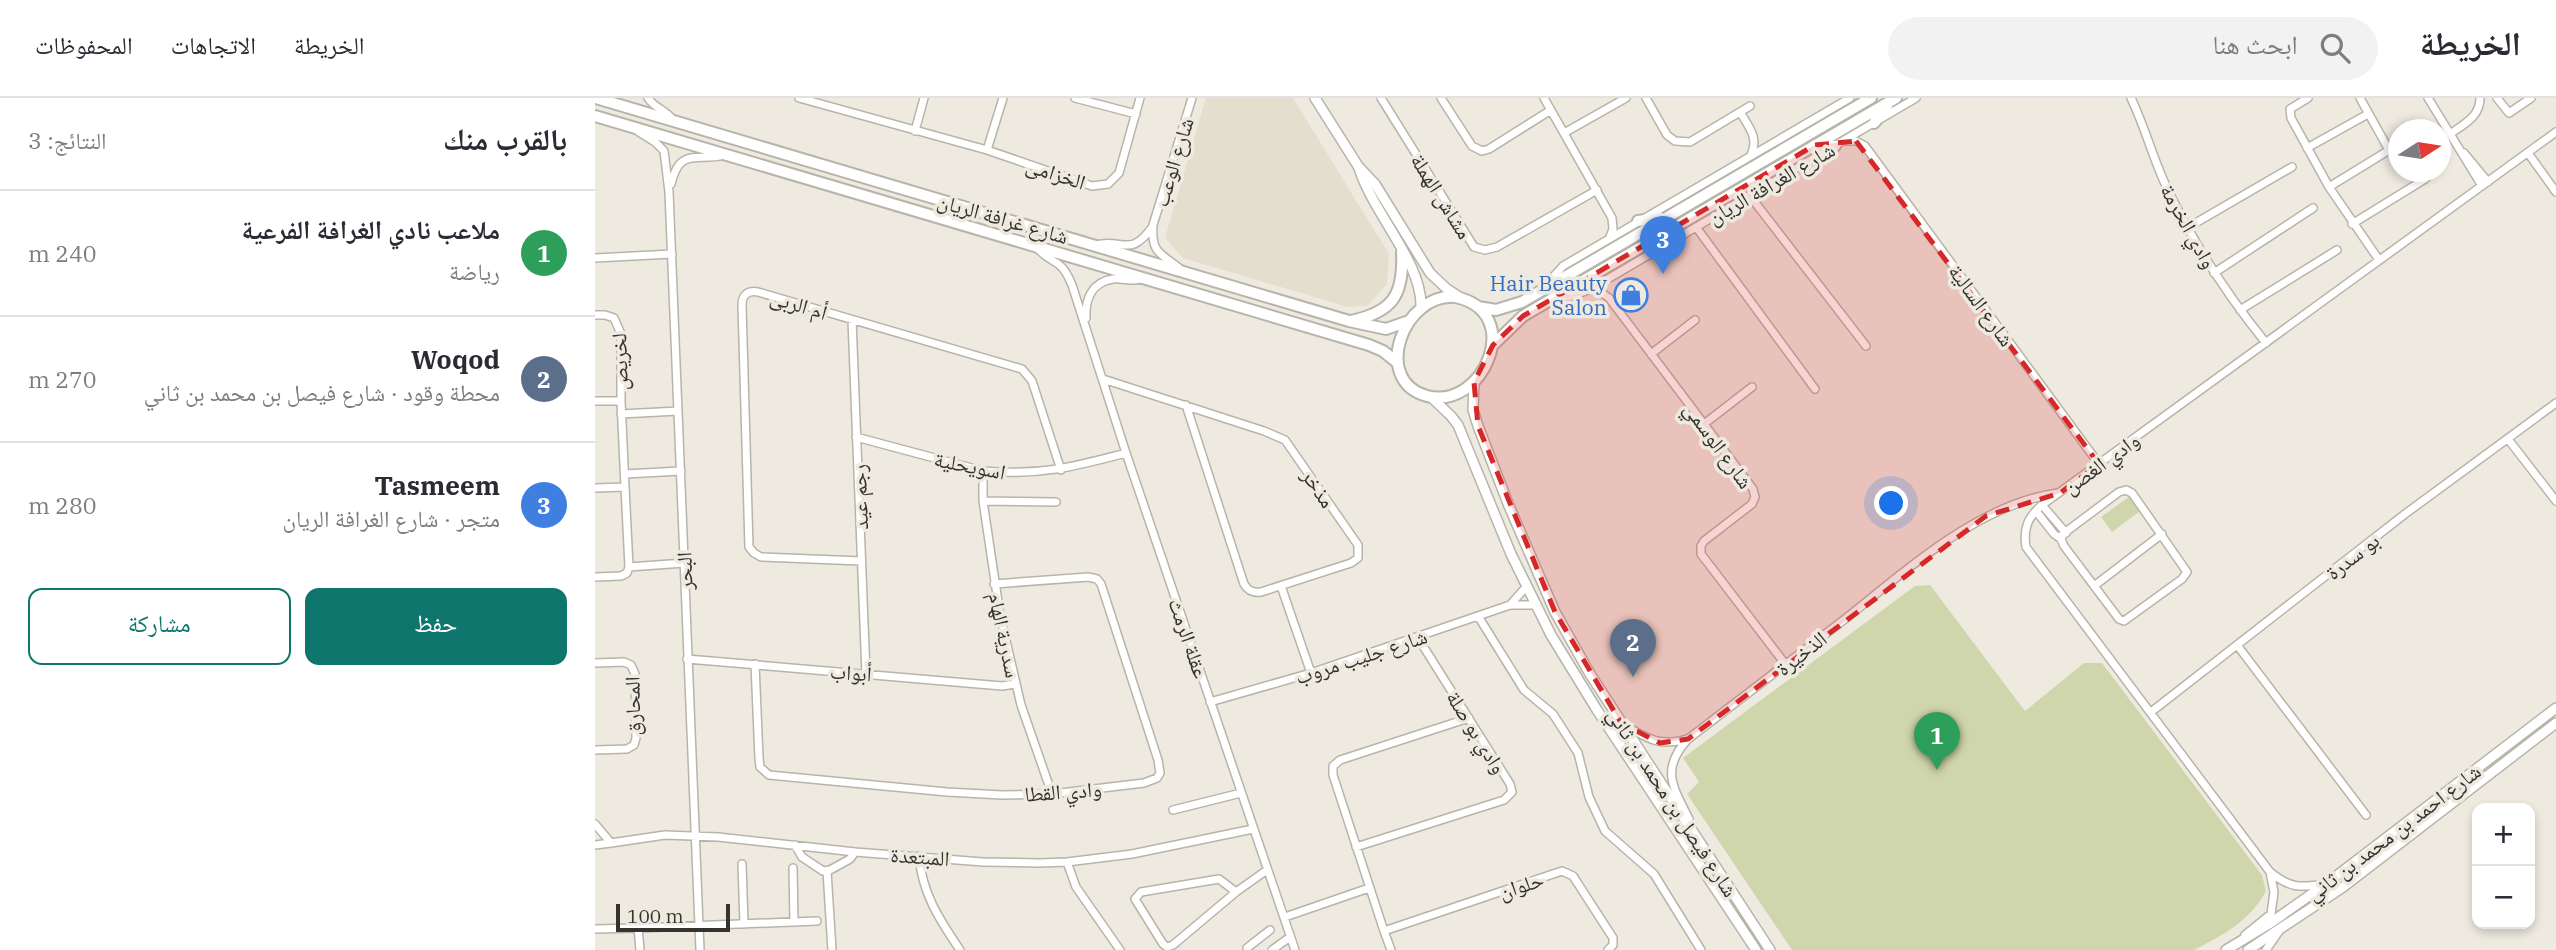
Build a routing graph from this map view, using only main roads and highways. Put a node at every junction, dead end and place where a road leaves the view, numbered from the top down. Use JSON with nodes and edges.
{"nodes":[{"id":1,"x":596,"y":98,"type":"edge"},
{"id":2,"x":1861,"y":98,"type":"edge"},
{"id":3,"x":1871,"y":98,"type":"edge"},
{"id":4,"x":1893,"y":99,"type":"edge"},
{"id":5,"x":1852,"y":103,"type":"edge"},
{"id":6,"x":595,"y":116,"type":"edge"},
{"id":7,"x":1870,"y":125,"type":"road end"},
{"id":8,"x":1839,"y":143,"type":"road end"},
{"id":9,"x":1815,"y":145,"type":"junction"},
{"id":10,"x":1667,"y":216,"type":"junction"},
{"id":11,"x":1635,"y":223,"type":"road end"},
{"id":12,"x":1402,"y":252,"type":"road end"},
{"id":13,"x":1478,"y":307,"type":"junction"},
{"id":14,"x":1349,"y":321,"type":"junction"},
{"id":15,"x":1409,"y":321,"type":"junction"},
{"id":16,"x":1493,"y":345,"type":"junction"},
{"id":17,"x":1398,"y":363,"type":"junction"}],
"edges":[{"from":1,"to":14,"type":"main road","name":"شارع غرافة الريان"},
{"from":2,"to":5,"type":"main road"},
{"from":3,"to":5,"type":"main road","name":"شارع الغرافة الريان"},
{"from":4,"to":7,"type":"main road"},
{"from":4,"to":9,"type":"main road","name":"شارع الغرافة الريان"},
{"from":5,"to":10,"type":"main road","name":"شارع الغرافة الريان"},
{"from":6,"to":17,"type":"main road","name":"شارع غرافة الريان"},
{"from":8,"to":9,"type":"main road"},
{"from":9,"to":16,"type":"main road","name":"شارع الغرافة الريان"},
{"from":10,"to":11,"type":"main road"},
{"from":10,"to":13,"type":"main road","name":"شارع الغرافة الريان"},
{"from":12,"to":14,"type":"main road"},
{"from":13,"to":15,"type":"main road"},
{"from":13,"to":16,"type":"main road"},
{"from":14,"to":15,"type":"main road","name":"شارع غرافة الريان"},
{"from":15,"to":17,"type":"main road"},
{"from":16,"to":17,"type":"main road"}]}
